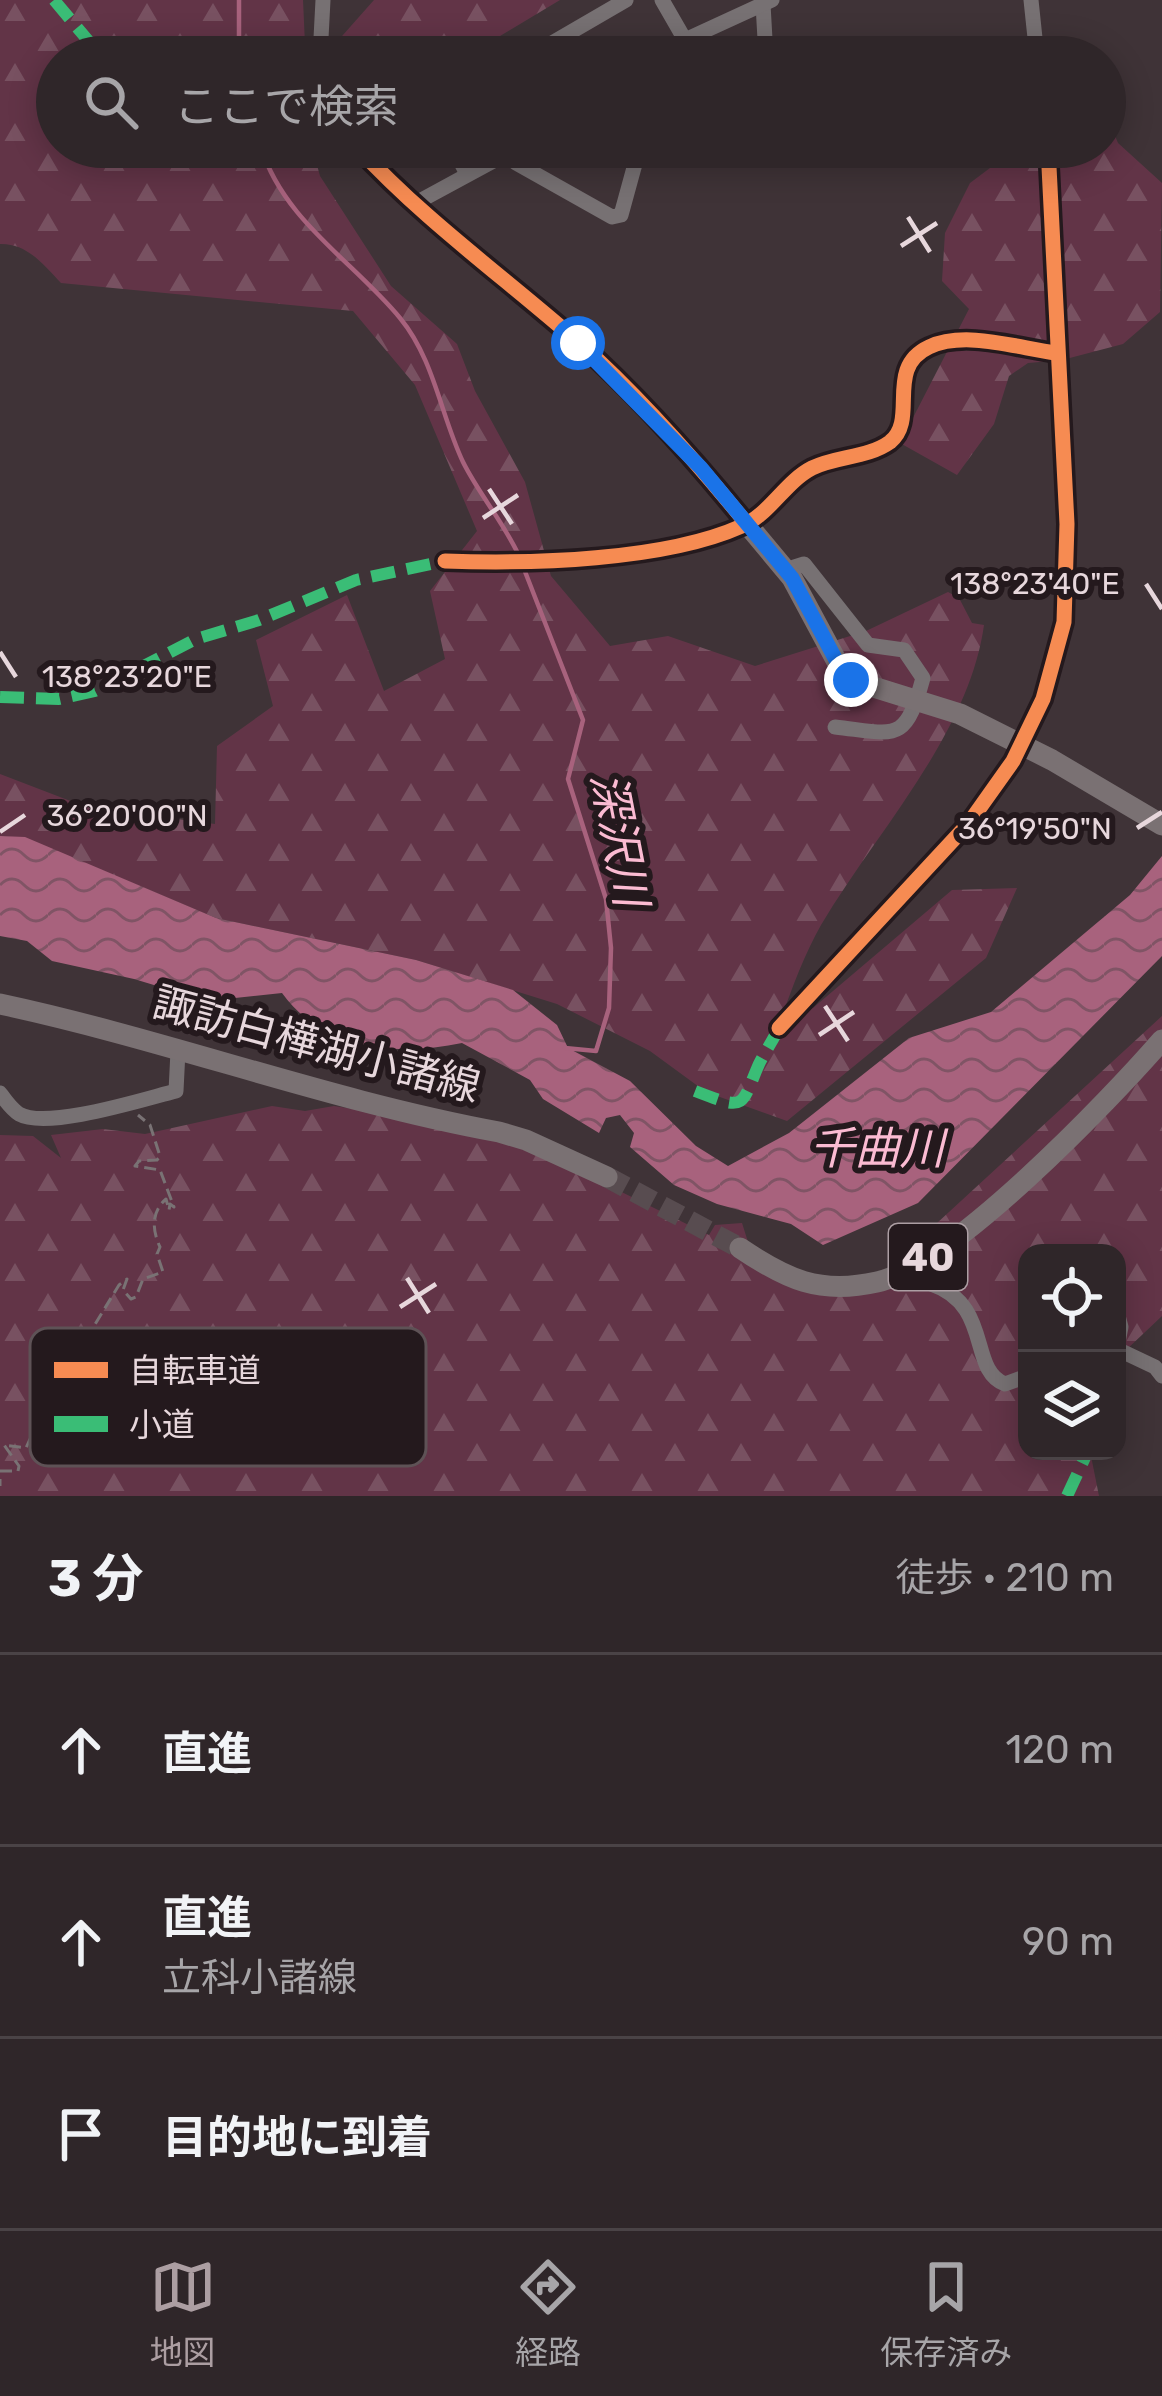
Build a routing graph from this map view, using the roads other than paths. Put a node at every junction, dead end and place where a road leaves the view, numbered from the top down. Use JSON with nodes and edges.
{"nodes":[{"id":1,"x":322,"y":0,"type":"edge"},
{"id":2,"x":626,"y":0,"type":"edge"},
{"id":3,"x":662,"y":0,"type":"edge"},
{"id":4,"x":1031,"y":0,"type":"edge"},
{"id":5,"x":768,"y":2,"type":"edge"},
{"id":6,"x":321,"y":36,"type":"edge"},
{"id":7,"x":564,"y":36,"type":"edge"},
{"id":8,"x":684,"y":36,"type":"edge"},
{"id":9,"x":695,"y":36,"type":"edge"},
{"id":10,"x":767,"y":36,"type":"edge"},
{"id":11,"x":1035,"y":36,"type":"edge"},
{"id":12,"x":378,"y":168,"type":"edge"},
{"id":13,"x":463,"y":168,"type":"edge"},
{"id":14,"x":478,"y":168,"type":"edge"},
{"id":15,"x":525,"y":168,"type":"edge"},
{"id":16,"x":634,"y":168,"type":"edge"},
{"id":17,"x":1049,"y":168,"type":"edge"},
{"id":18,"x":466,"y":174,"type":"junction"},
{"id":19,"x":414,"y":204,"type":"junction"},
{"id":20,"x":1056,"y":353,"type":"junction"},
{"id":21,"x":747,"y":524,"type":"junction"},
{"id":22,"x":445,"y":561,"type":"dead end"},
{"id":23,"x":785,"y":570,"type":"junction"},
{"id":24,"x":835,"y":727,"type":"dead end"},
{"id":25,"x":1162,"y":825,"type":"edge"},
{"id":26,"x":0,"y":1004,"type":"edge"},
{"id":27,"x":779,"y":1028,"type":"dead end"},
{"id":28,"x":1162,"y":1040,"type":"edge"},
{"id":29,"x":178,"y":1051,"type":"junction"},
{"id":30,"x":0,"y":1093,"type":"edge"},
{"id":31,"x":607,"y":1178,"type":"tunnel mouth"},
{"id":32,"x":740,"y":1248,"type":"tunnel mouth"},
{"id":33,"x":884,"y":1280,"type":"junction"},
{"id":34,"x":1125,"y":1352,"type":"edge"},
{"id":35,"x":1162,"y":1376,"type":"edge"},
{"id":36,"x":1018,"y":1379,"type":"edge"}],
"edges":[{"from":1,"to":6,"type":"street"},
{"from":2,"to":7,"type":"street"},
{"from":3,"to":8,"type":"street"},
{"from":4,"to":11,"type":"street"},
{"from":5,"to":9,"type":"street"},
{"from":5,"to":10,"type":"street"},
{"from":12,"to":19,"type":"street"},
{"from":13,"to":18,"type":"street"},
{"from":14,"to":18,"type":"street"},
{"from":15,"to":16,"type":"street"},
{"from":17,"to":20,"type":"street"},
{"from":18,"to":19,"type":"street"},
{"from":19,"to":21,"type":"street"},
{"from":20,"to":21,"type":"street"},
{"from":20,"to":27,"type":"street"},
{"from":21,"to":22,"type":"street"},
{"from":21,"to":23,"type":"main road"},
{"from":23,"to":24,"type":"street"},
{"from":23,"to":25,"type":"main road"},
{"from":26,"to":29,"type":"main road","name":"諏訪白樺湖小諸線"},
{"from":28,"to":33,"type":"main road","number":"40"},
{"from":29,"to":30,"type":"street"},
{"from":29,"to":31,"type":"main road","name":"諏訪白樺湖小諸線"},
{"from":32,"to":33,"type":"main road","number":"40"},
{"from":33,"to":36,"type":"street"},
{"from":34,"to":35,"type":"street"}]}
